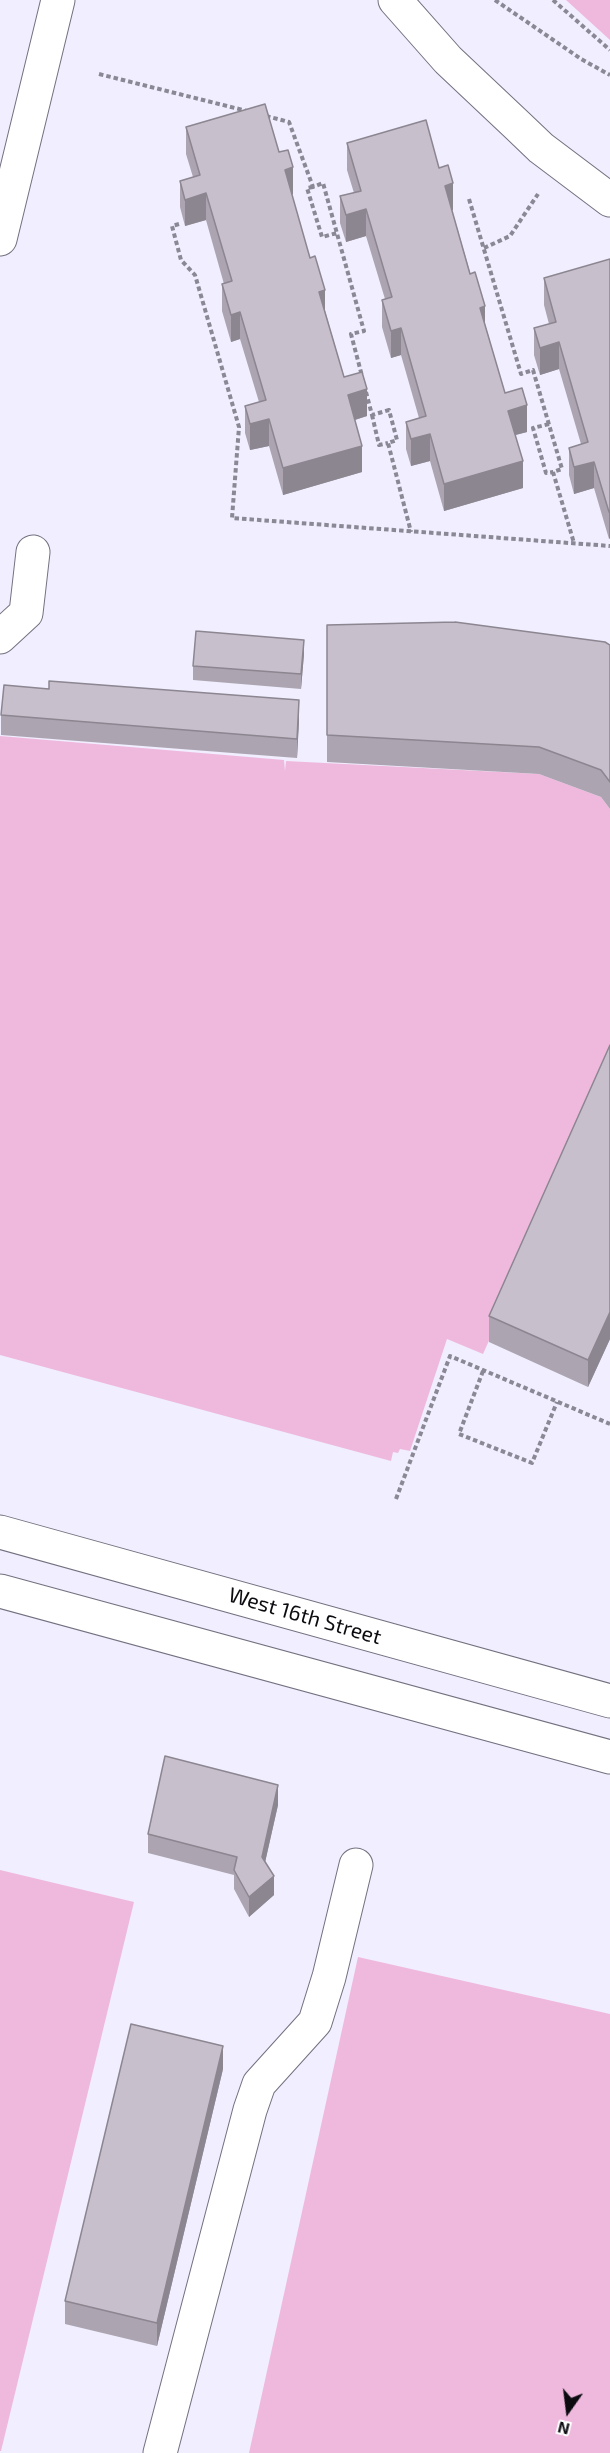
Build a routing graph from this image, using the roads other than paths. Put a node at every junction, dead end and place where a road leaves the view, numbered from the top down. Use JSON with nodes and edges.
{"nodes":[{"id":1,"x":58,"y":0,"type":"edge"},
{"id":2,"x":395,"y":0,"type":"edge"},
{"id":3,"x":610,"y":200,"type":"edge"},
{"id":4,"x":0,"y":239,"type":"edge"},
{"id":5,"x":33,"y":552,"type":"dead end"},
{"id":6,"x":0,"y":637,"type":"edge"},
{"id":7,"x":0,"y":1532,"type":"edge"},
{"id":8,"x":0,"y":1591,"type":"edge"},
{"id":9,"x":610,"y":1701,"type":"edge"},
{"id":10,"x":610,"y":1757,"type":"edge"},
{"id":11,"x":356,"y":1865,"type":"dead end"},
{"id":12,"x":160,"y":2453,"type":"edge"}],
"edges":[{"from":1,"to":4,"type":"main road"},
{"from":2,"to":3,"type":"main road"},
{"from":5,"to":6,"type":"main road"},
{"from":7,"to":9,"type":"main road","name":"West 16th Street"},
{"from":8,"to":10,"type":"main road"},
{"from":11,"to":12,"type":"main road"}]}
